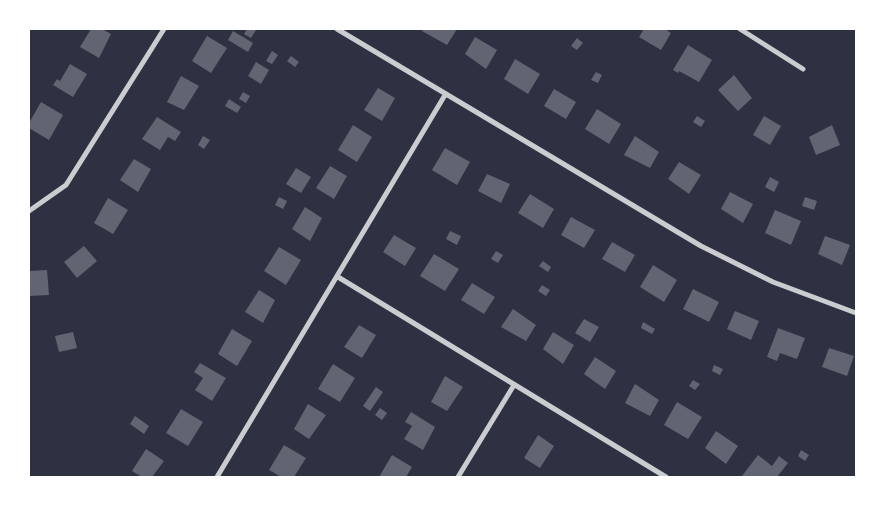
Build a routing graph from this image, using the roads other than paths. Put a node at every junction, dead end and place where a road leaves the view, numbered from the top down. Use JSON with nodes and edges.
{"nodes":[{"id":1,"x":164,"y":29,"type":"edge"},
{"id":2,"x":337,"y":29,"type":"edge"},
{"id":3,"x":740,"y":29,"type":"edge"},
{"id":4,"x":803,"y":69,"type":"dead end"},
{"id":5,"x":445,"y":95,"type":"junction"},
{"id":6,"x":29,"y":211,"type":"edge"},
{"id":7,"x":338,"y":278,"type":"junction"},
{"id":8,"x":856,"y":313,"type":"edge"},
{"id":9,"x":514,"y":385,"type":"junction"},
{"id":10,"x":217,"y":477,"type":"edge"},
{"id":11,"x":458,"y":477,"type":"edge"},
{"id":12,"x":666,"y":477,"type":"edge"}],
"edges":[{"from":1,"to":6,"type":"street"},
{"from":2,"to":5,"type":"street"},
{"from":3,"to":4,"type":"street"},
{"from":5,"to":7,"type":"street"},
{"from":5,"to":8,"type":"street"},
{"from":7,"to":9,"type":"street"},
{"from":7,"to":10,"type":"street"},
{"from":9,"to":11,"type":"street"},
{"from":9,"to":12,"type":"street"}]}
